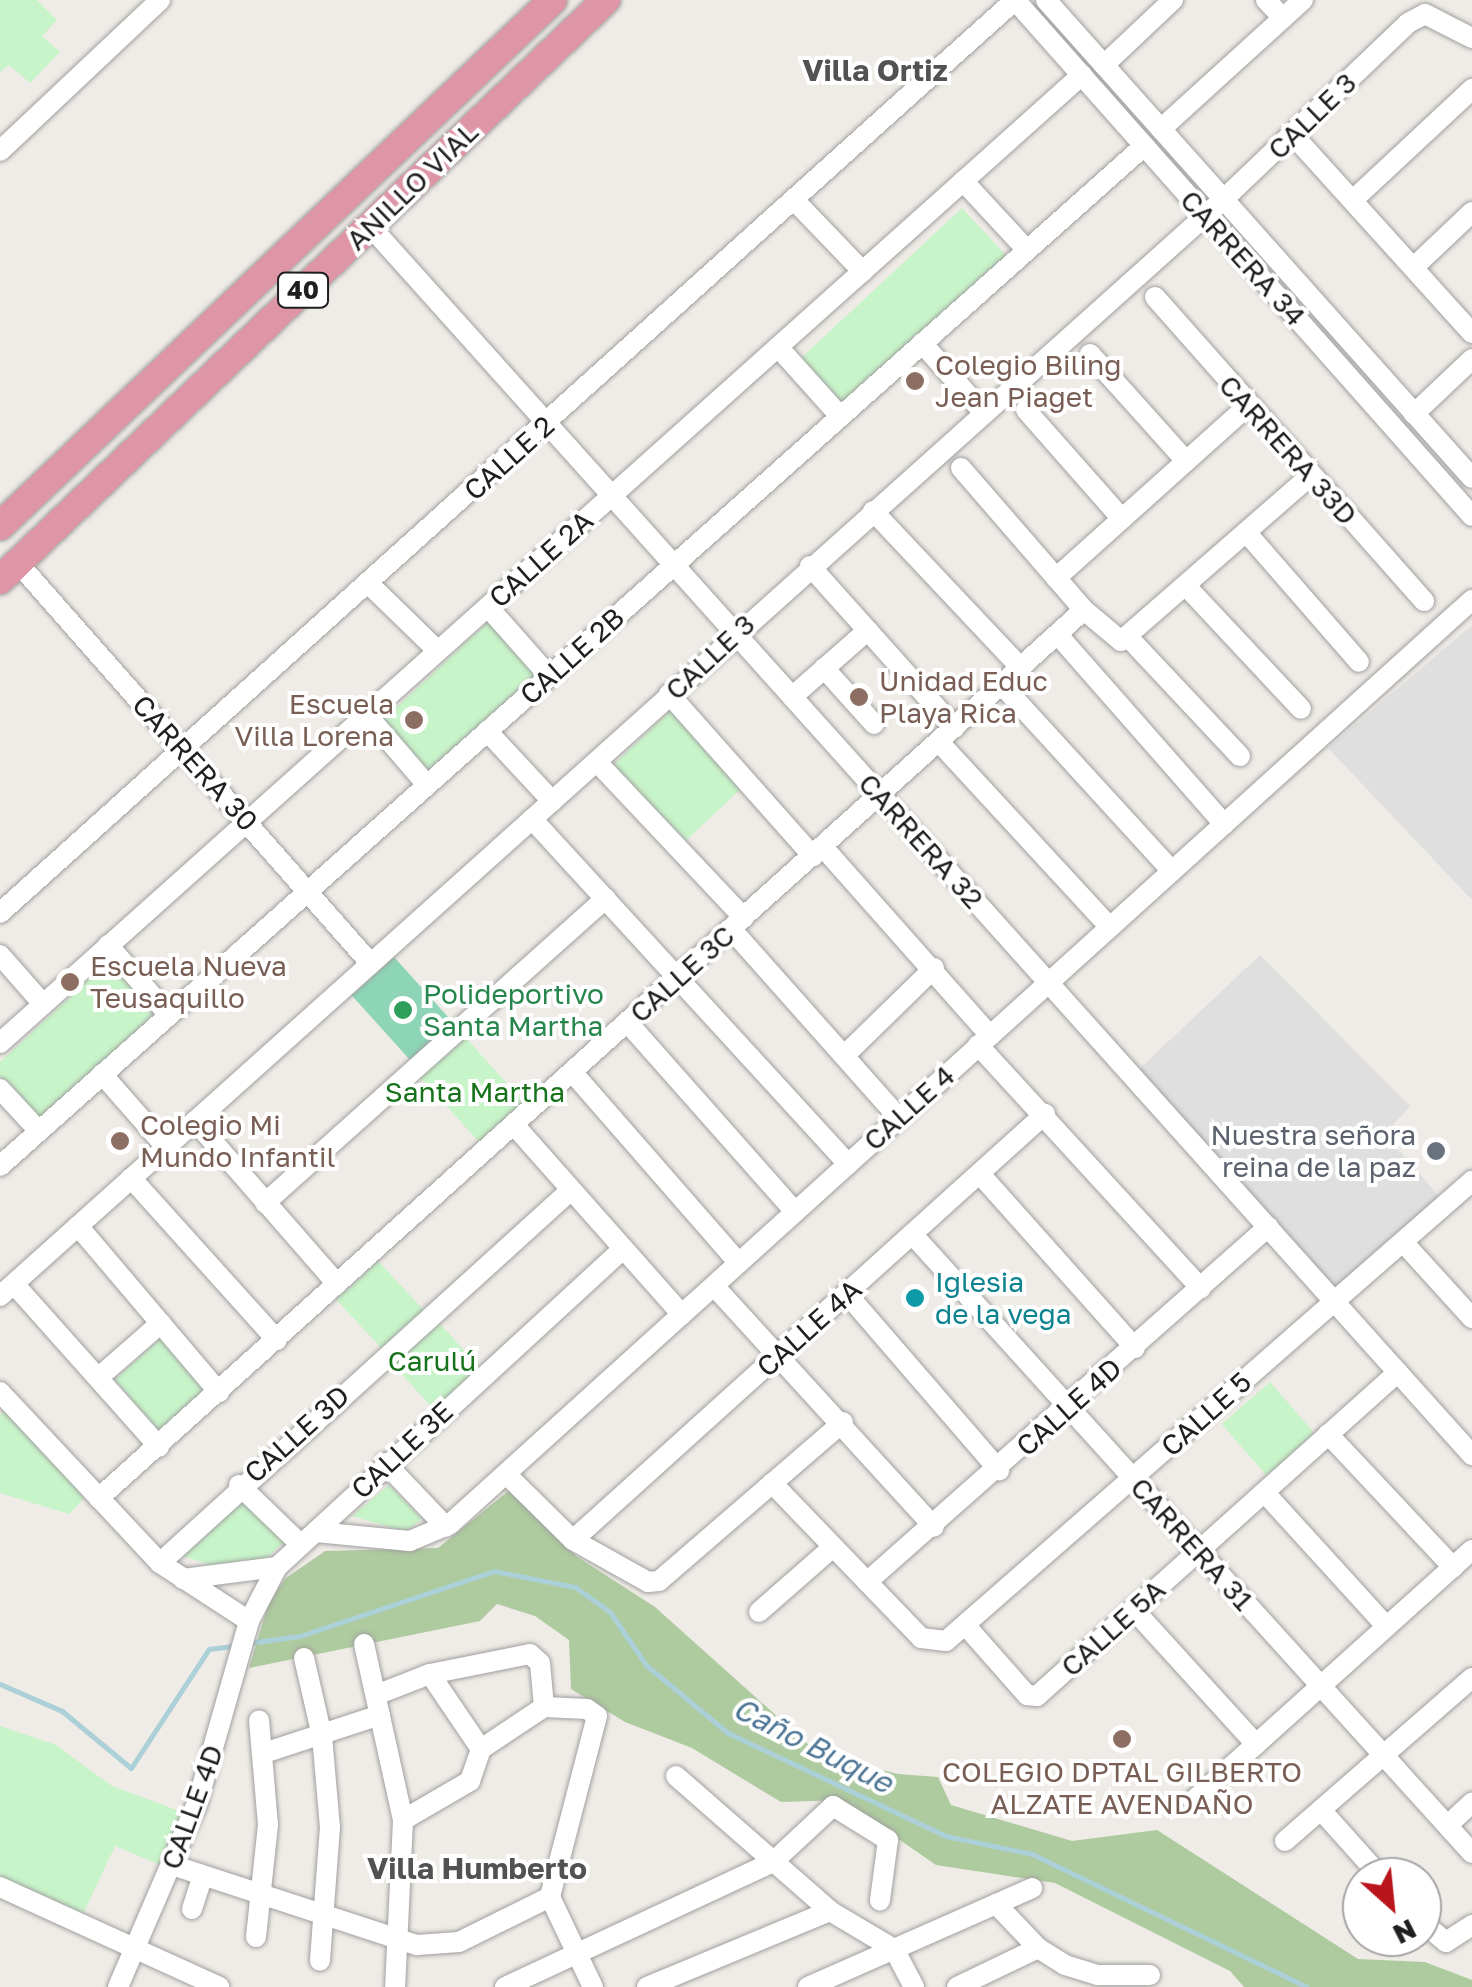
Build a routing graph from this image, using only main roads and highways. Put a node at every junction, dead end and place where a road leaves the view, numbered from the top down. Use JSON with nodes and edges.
{"nodes":[{"id":1,"x":553,"y":0,"type":"edge"},
{"id":2,"x":606,"y":0,"type":"edge"},
{"id":3,"x":0,"y":526,"type":"edge"},
{"id":4,"x":9,"y":571,"type":"edge"}],
"edges":[{"from":1,"to":3,"type":"highway","name":"ANILLO VIAL","number":"40"},
{"from":2,"to":4,"type":"highway","name":"ANILLO VIAL","number":"40"}]}
